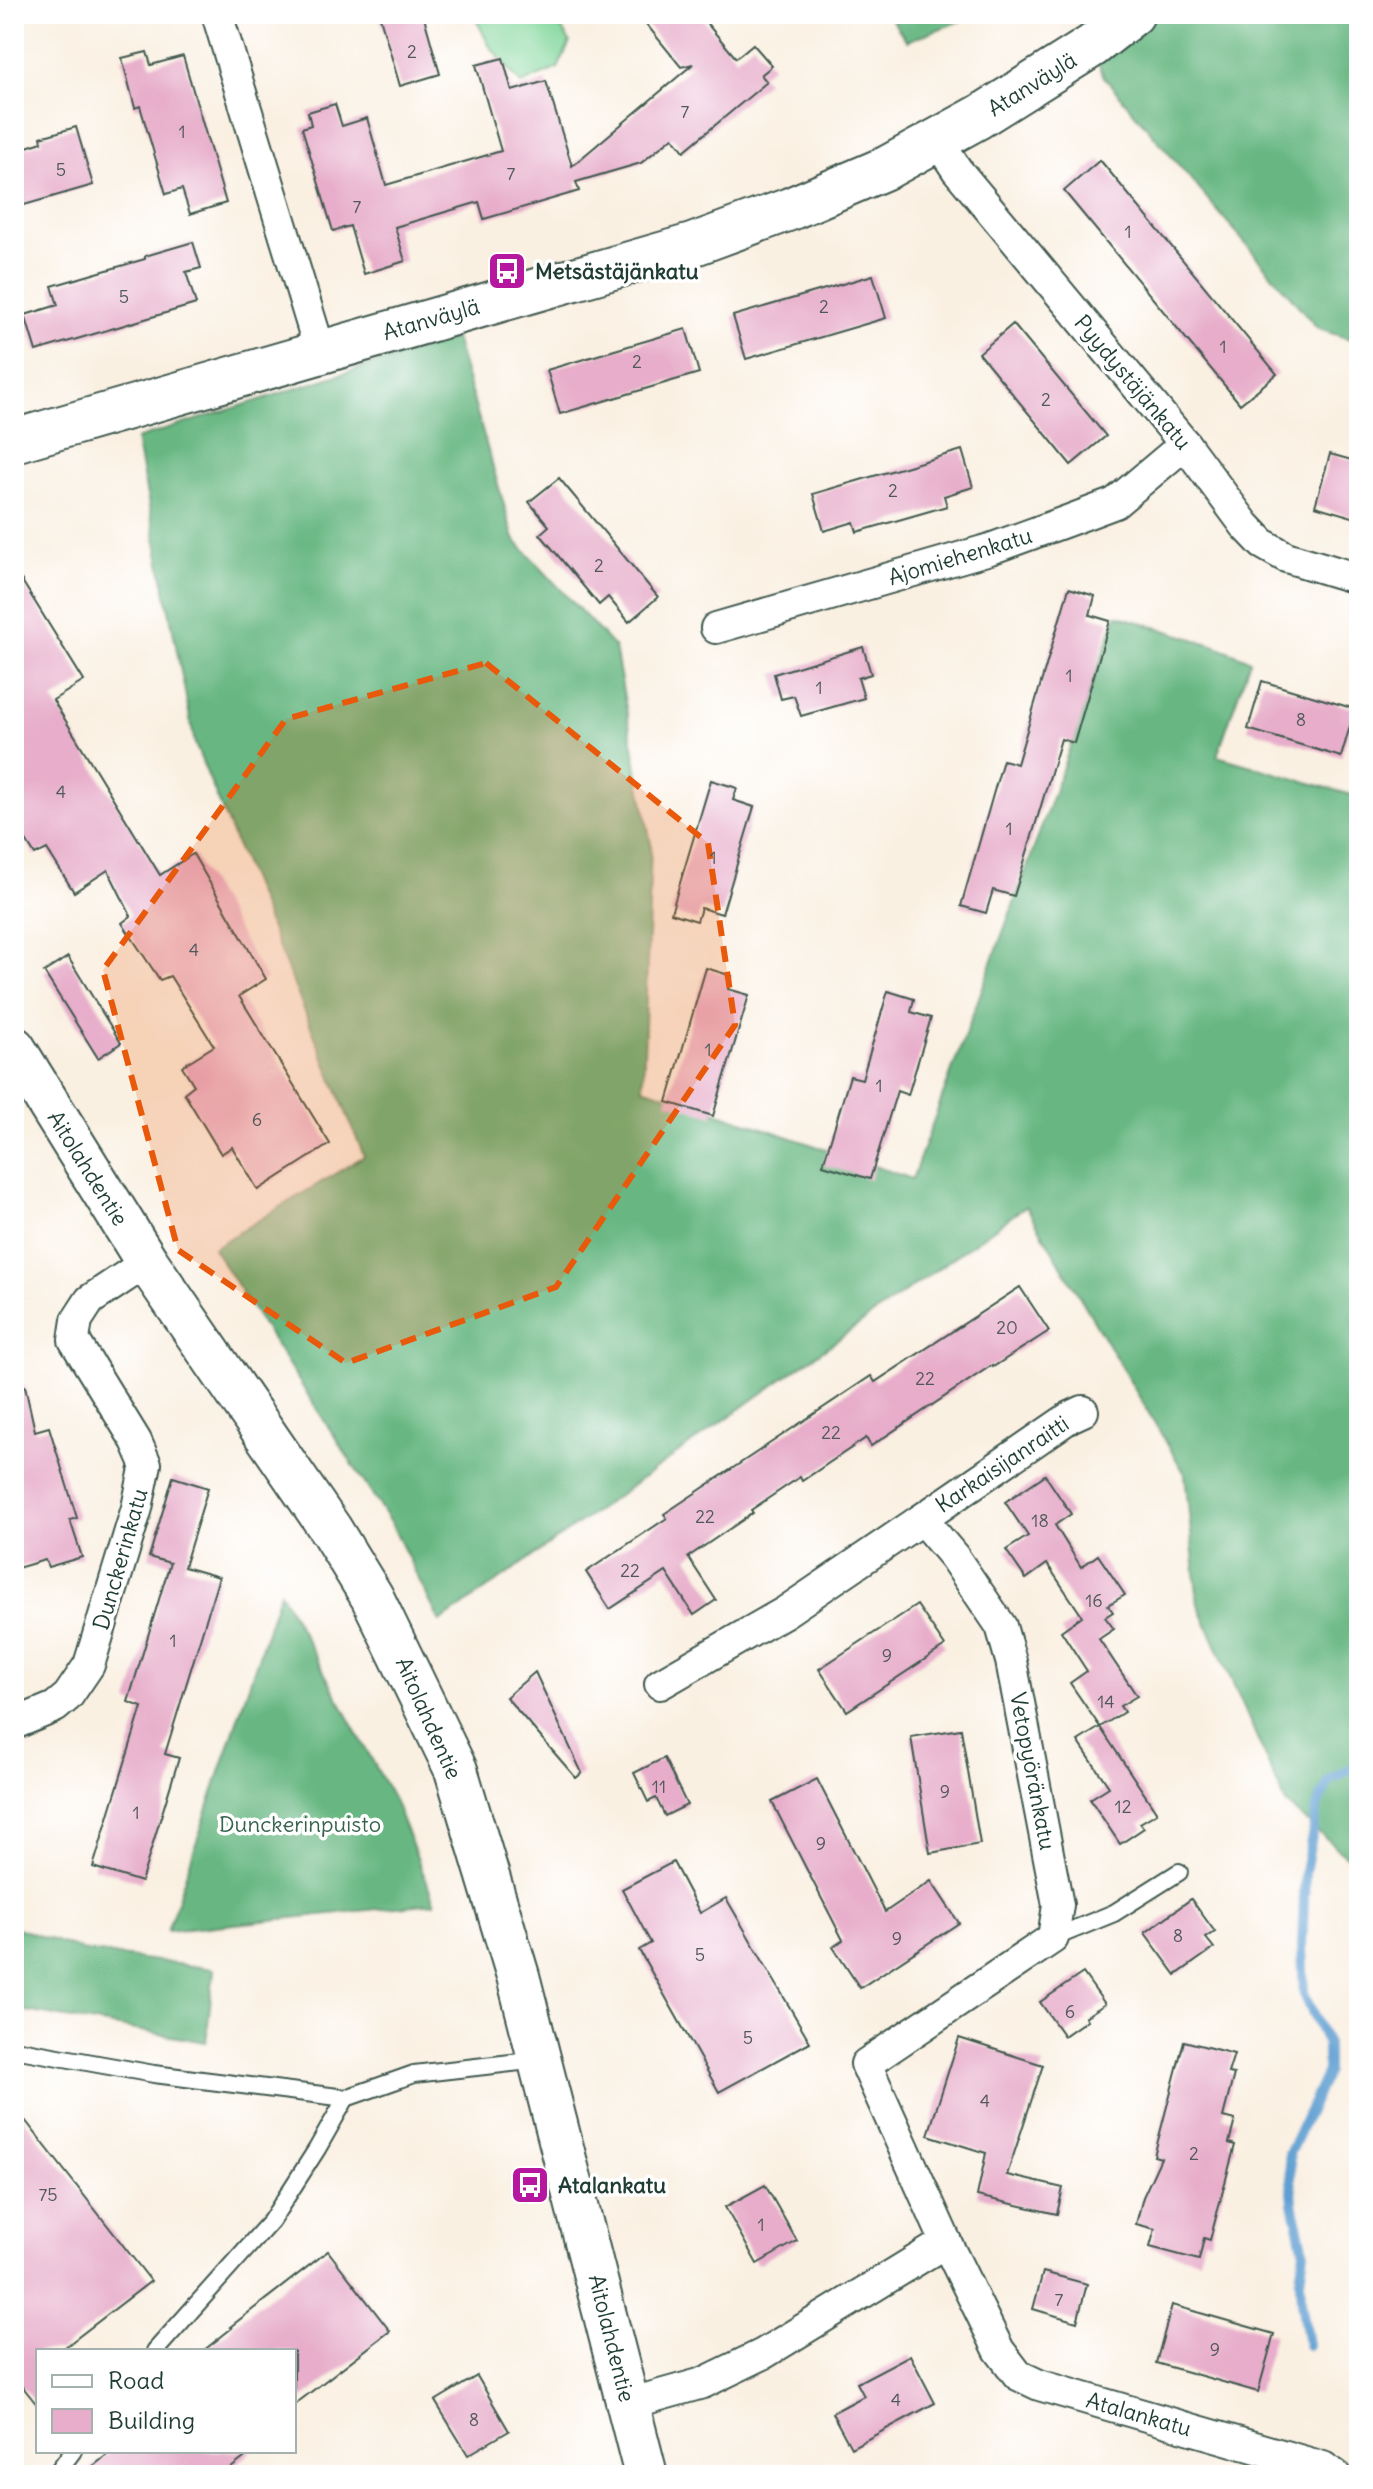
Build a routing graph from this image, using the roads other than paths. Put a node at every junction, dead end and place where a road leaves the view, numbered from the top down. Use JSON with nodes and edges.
{"nodes":[{"id":1,"x":217,"y":14,"type":"edge"},
{"id":2,"x":1133,"y":14,"type":"edge"},
{"id":3,"x":937,"y":140,"type":"junction"},
{"id":4,"x":320,"y":351,"type":"junction"},
{"id":5,"x":14,"y":441,"type":"edge"},
{"id":6,"x":1185,"y":444,"type":"junction"},
{"id":7,"x":1359,"y":579,"type":"edge"},
{"id":8,"x":716,"y":628,"type":"dead end"},
{"id":9,"x":14,"y":1048,"type":"edge"},
{"id":10,"x":147,"y":1262,"type":"junction"},
{"id":11,"x":1083,"y":1411,"type":"dead end"},
{"id":12,"x":922,"y":1519,"type":"junction"},
{"id":13,"x":660,"y":1684,"type":"dead end"},
{"id":14,"x":14,"y":1724,"type":"edge"},
{"id":15,"x":1179,"y":1872,"type":"dead end"},
{"id":16,"x":1053,"y":1938,"type":"junction"},
{"id":17,"x":14,"y":2049,"type":"edge"},
{"id":18,"x":538,"y":2060,"type":"junction"},
{"id":19,"x":346,"y":2098,"type":"junction"},
{"id":20,"x":946,"y":2242,"type":"junction"},
{"id":21,"x":157,"y":2349,"type":"edge"},
{"id":22,"x":628,"y":2404,"type":"junction"},
{"id":23,"x":72,"y":2453,"type":"edge"},
{"id":24,"x":55,"y":2475,"type":"edge"},
{"id":25,"x":646,"y":2475,"type":"edge"},
{"id":26,"x":1335,"y":2475,"type":"edge"}],
"edges":[{"from":1,"to":4,"type":"street"},
{"from":2,"to":3,"type":"main road","name":"Atanväylä"},
{"from":3,"to":4,"type":"main road","name":"Atanväylä"},
{"from":3,"to":6,"type":"street","name":"Pyydystäjänkatu"},
{"from":4,"to":5,"type":"main road","name":"Atanväylä"},
{"from":6,"to":7,"type":"street","name":"Pyydystäjänkatu"},
{"from":6,"to":8,"type":"street","name":"Ajomiehenkatu"},
{"from":9,"to":10,"type":"main road","name":"Aitolahdentie"},
{"from":10,"to":14,"type":"street","name":"Dunckerinkatu"},
{"from":10,"to":18,"type":"main road","name":"Aitolahdentie"},
{"from":11,"to":12,"type":"street","name":"Karkaisijanraitti"},
{"from":12,"to":13,"type":"street"},
{"from":12,"to":16,"type":"street","name":"Vetopyöränkatu"},
{"from":15,"to":16,"type":"lane"},
{"from":16,"to":20,"type":"street"},
{"from":17,"to":19,"type":"lane"},
{"from":18,"to":19,"type":"lane"},
{"from":18,"to":22,"type":"main road","name":"Aitolahdentie"},
{"from":19,"to":21,"type":"lane"},
{"from":20,"to":22,"type":"street"},
{"from":20,"to":26,"type":"street","name":"Atalankatu"},
{"from":22,"to":25,"type":"main road","name":"Aitolahdentie"},
{"from":23,"to":24,"type":"lane"}]}
